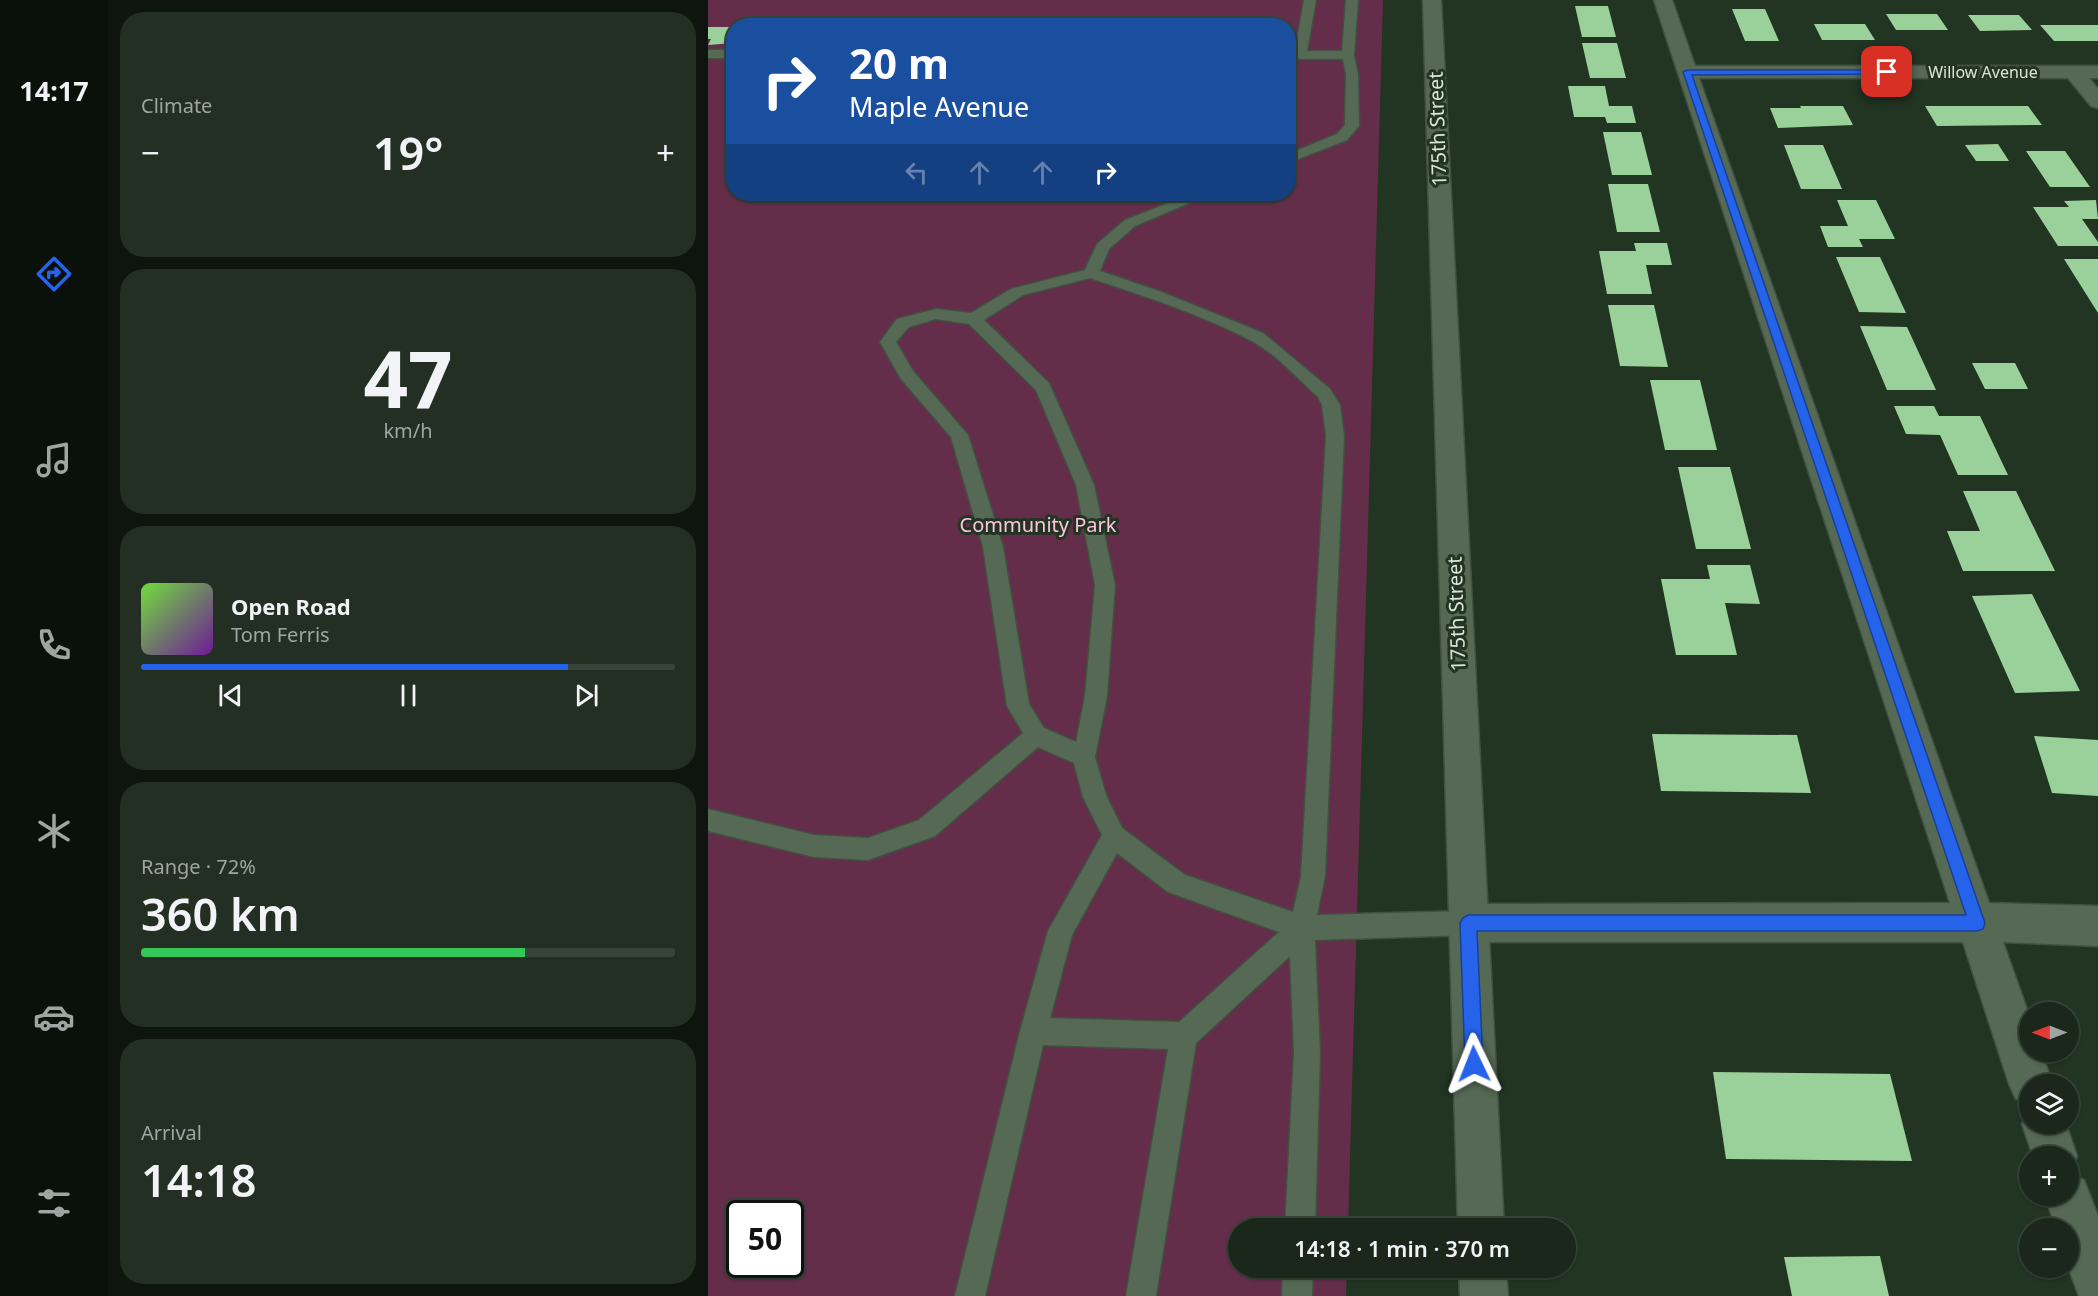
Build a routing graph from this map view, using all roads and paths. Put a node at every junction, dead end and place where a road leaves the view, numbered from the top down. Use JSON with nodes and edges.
{"nodes":[{"id":1,"x":1310,"y":0,"type":"edge"},
{"id":2,"x":1352,"y":0,"type":"edge"},
{"id":3,"x":1431,"y":0,"type":"edge"},
{"id":4,"x":1663,"y":0,"type":"edge"},
{"id":5,"x":1296,"y":48,"type":"edge"},
{"id":6,"x":708,"y":54,"type":"edge"},
{"id":7,"x":726,"y":54,"type":"edge"},
{"id":8,"x":1296,"y":55,"type":"edge"},
{"id":9,"x":1348,"y":55,"type":"junction"},
{"id":10,"x":1687,"y":72,"type":"junction"},
{"id":11,"x":2074,"y":72,"type":"junction"},
{"id":12,"x":2098,"y":72,"type":"edge"},
{"id":13,"x":2098,"y":102,"type":"edge"},
{"id":14,"x":1296,"y":156,"type":"edge"},
{"id":15,"x":1185,"y":201,"type":"edge"},
{"id":16,"x":1091,"y":273,"type":"junction"},
{"id":17,"x":974,"y":319,"type":"junction"},
{"id":18,"x":1036,"y":735,"type":"junction"},
{"id":19,"x":1084,"y":757,"type":"junction"},
{"id":20,"x":708,"y":820,"type":"edge"},
{"id":21,"x":1114,"y":836,"type":"junction"},
{"id":22,"x":1468,"y":923,"type":"junction"},
{"id":23,"x":1977,"y":923,"type":"junction"},
{"id":24,"x":2098,"y":926,"type":"edge"},
{"id":25,"x":1302,"y":928,"type":"junction"},
{"id":26,"x":1033,"y":1031,"type":"junction"},
{"id":27,"x":1184,"y":1036,"type":"junction"},
{"id":28,"x":2028,"y":1074,"type":"edge"},
{"id":29,"x":2071,"y":1206,"type":"edge"},
{"id":30,"x":1300,"y":1218,"type":"edge"},
{"id":31,"x":1481,"y":1218,"type":"edge"},
{"id":32,"x":1298,"y":1278,"type":"edge"},
{"id":33,"x":1483,"y":1278,"type":"edge"},
{"id":34,"x":2098,"y":1284,"type":"edge"},
{"id":35,"x":970,"y":1296,"type":"edge"},
{"id":36,"x":1141,"y":1296,"type":"edge"},
{"id":37,"x":1297,"y":1296,"type":"edge"},
{"id":38,"x":1484,"y":1296,"type":"edge"}],
"edges":[{"from":1,"to":5,"type":"lane"},
{"from":2,"to":9,"type":"lane"},
{"from":3,"to":22,"type":"street","name":"175th Street"},
{"from":4,"to":10,"type":"street"},
{"from":6,"to":7,"type":"lane"},
{"from":8,"to":9,"type":"lane"},
{"from":9,"to":14,"type":"lane"},
{"from":10,"to":11,"type":"street","name":"Willow Avenue"},
{"from":10,"to":23,"type":"street"},
{"from":11,"to":12,"type":"street","name":"Willow Avenue"},
{"from":11,"to":13,"type":"street"},
{"from":15,"to":16,"type":"lane"},
{"from":16,"to":17,"type":"lane"},
{"from":16,"to":25,"type":"lane"},
{"from":17,"to":18,"type":"lane"},
{"from":17,"to":19,"type":"lane"},
{"from":18,"to":19,"type":"lane"},
{"from":18,"to":20,"type":"lane"},
{"from":19,"to":21,"type":"lane"},
{"from":21,"to":25,"type":"lane"},
{"from":21,"to":26,"type":"lane"},
{"from":22,"to":23,"type":"street"},
{"from":22,"to":25,"type":"lane"},
{"from":22,"to":31,"type":"street","name":"175th Street"},
{"from":23,"to":24,"type":"street"},
{"from":23,"to":28,"type":"street"},
{"from":25,"to":27,"type":"lane"},
{"from":25,"to":30,"type":"lane"},
{"from":26,"to":27,"type":"lane"},
{"from":26,"to":35,"type":"lane"},
{"from":27,"to":36,"type":"lane"},
{"from":29,"to":34,"type":"street"},
{"from":32,"to":37,"type":"lane"},
{"from":33,"to":38,"type":"street"}]}
